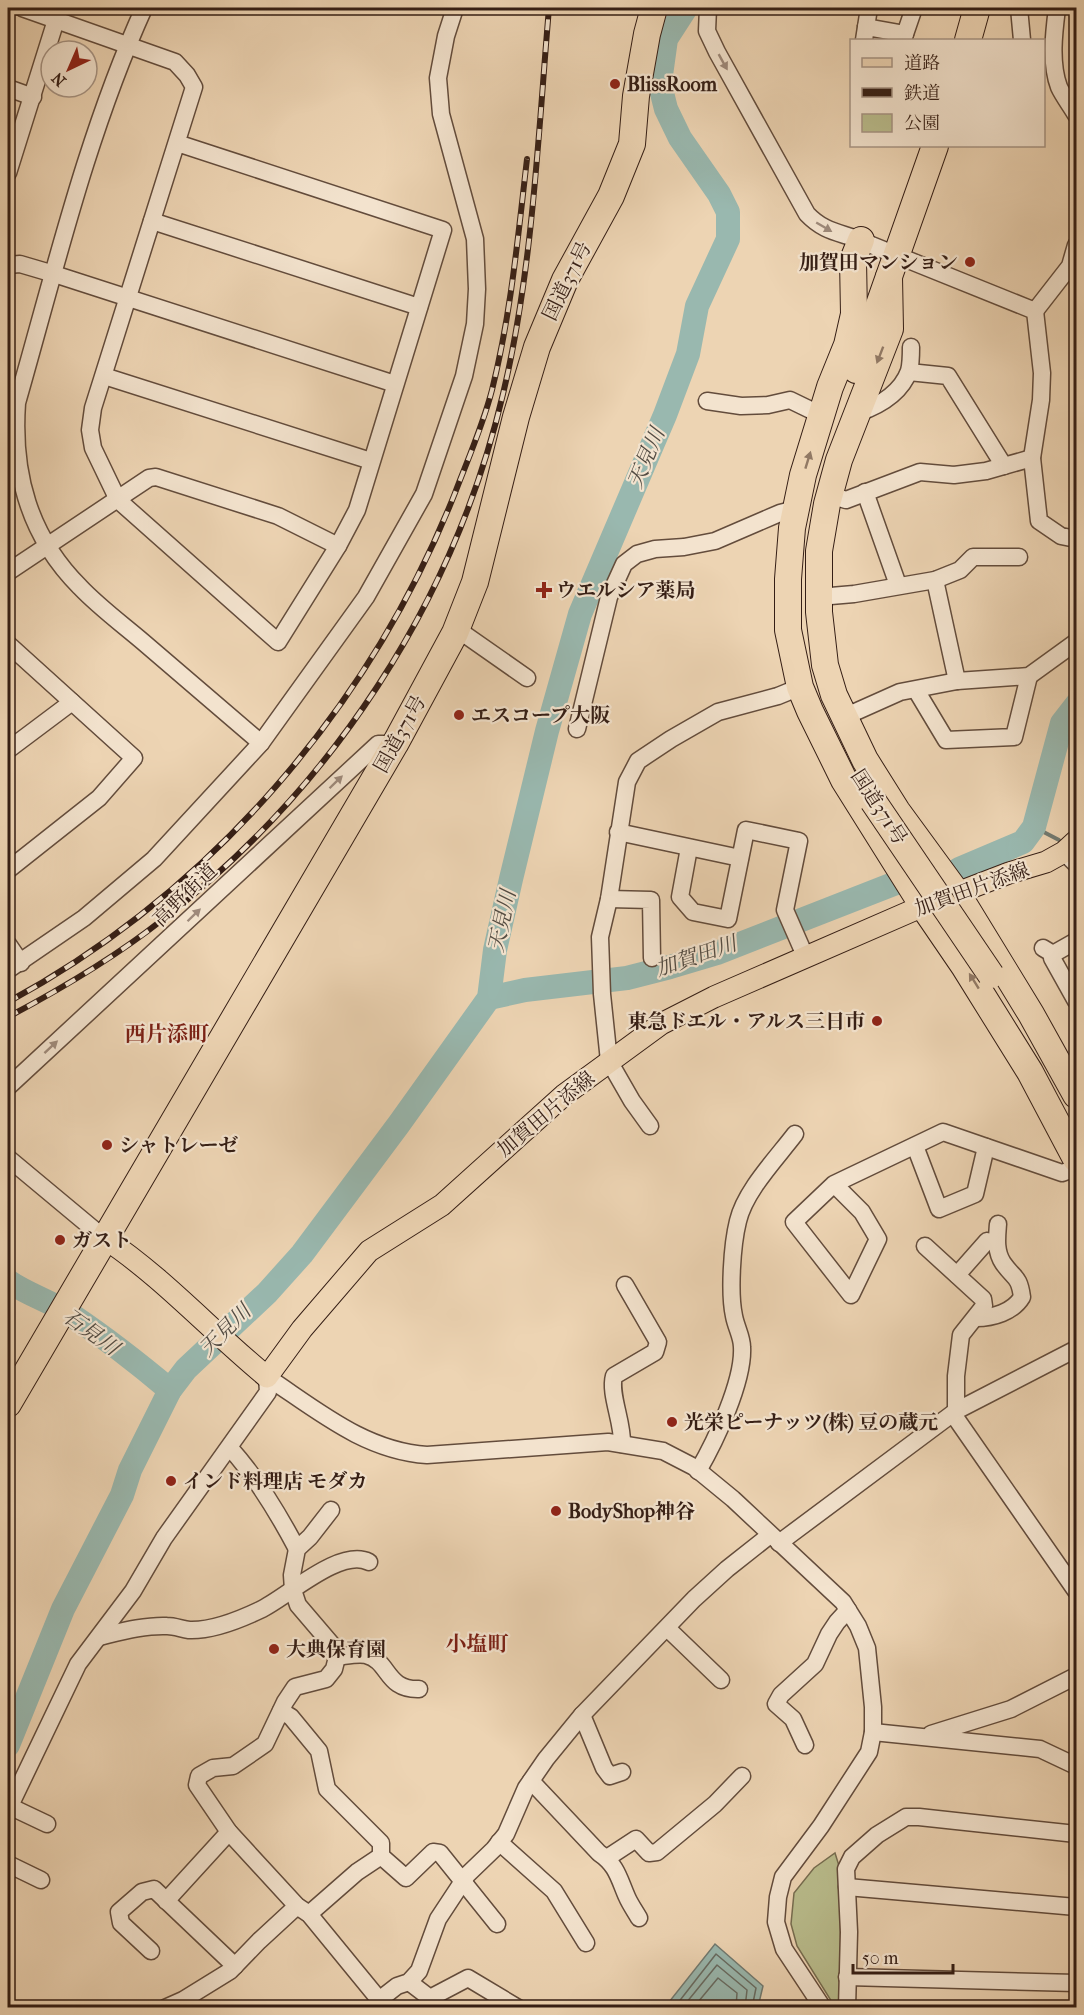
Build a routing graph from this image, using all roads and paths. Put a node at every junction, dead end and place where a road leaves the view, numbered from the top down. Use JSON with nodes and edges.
{"nodes":[{"id":1,"x":22,"y":8,"type":"edge"},
{"id":2,"x":144,"y":8,"type":"edge"},
{"id":3,"x":455,"y":8,"type":"edge"},
{"id":4,"x":654,"y":8,"type":"edge"},
{"id":5,"x":708,"y":8,"type":"edge"},
{"id":6,"x":869,"y":8,"type":"edge"},
{"id":7,"x":914,"y":8,"type":"edge"},
{"id":8,"x":977,"y":8,"type":"edge"},
{"id":9,"x":1018,"y":8,"type":"edge"},
{"id":10,"x":1057,"y":8,"type":"edge"},
{"id":11,"x":56,"y":20,"type":"junction"},
{"id":12,"x":865,"y":34,"type":"edge"},
{"id":13,"x":904,"y":37,"type":"edge"},
{"id":14,"x":968,"y":39,"type":"edge"},
{"id":15,"x":1022,"y":39,"type":"edge"},
{"id":16,"x":127,"y":45,"type":"junction"},
{"id":17,"x":8,"y":88,"type":"edge"},
{"id":18,"x":33,"y":97,"type":"junction"},
{"id":19,"x":1077,"y":115,"type":"edge"},
{"id":20,"x":177,"y":143,"type":"junction"},
{"id":21,"x":935,"y":147,"type":"edge"},
{"id":22,"x":8,"y":173,"type":"edge"},
{"id":23,"x":152,"y":221,"type":"junction"},
{"id":24,"x":861,"y":240,"type":"junction"},
{"id":25,"x":1077,"y":245,"type":"edge"},
{"id":26,"x":8,"y":265,"type":"edge"},
{"id":27,"x":893,"y":266,"type":"junction"},
{"id":28,"x":1073,"y":266,"type":"edge"},
{"id":29,"x":54,"y":274,"type":"junction"},
{"id":30,"x":128,"y":298,"type":"junction"},
{"id":31,"x":419,"y":307,"type":"junction"},
{"id":32,"x":1035,"y":311,"type":"junction"},
{"id":33,"x":911,"y":347,"type":"dead end"},
{"id":34,"x":909,"y":372,"type":"junction"},
{"id":35,"x":104,"y":376,"type":"junction"},
{"id":36,"x":396,"y":384,"type":"junction"},
{"id":37,"x":707,"y":401,"type":"dead end"},
{"id":38,"x":858,"y":413,"type":"junction"},
{"id":39,"x":821,"y":415,"type":"junction"},
{"id":40,"x":1032,"y":458,"type":"junction"},
{"id":41,"x":371,"y":461,"type":"junction"},
{"id":42,"x":1004,"y":466,"type":"junction"},
{"id":43,"x":866,"y":492,"type":"junction"},
{"id":44,"x":830,"y":495,"type":"junction"},
{"id":45,"x":118,"y":500,"type":"junction"},
{"id":46,"x":796,"y":509,"type":"junction"},
{"id":47,"x":1073,"y":540,"type":"edge"},
{"id":48,"x":47,"y":546,"type":"junction"},
{"id":49,"x":338,"y":546,"type":"junction"},
{"id":50,"x":1019,"y":557,"type":"dead end"},
{"id":51,"x":8,"y":572,"type":"edge"},
{"id":52,"x":934,"y":580,"type":"junction"},
{"id":53,"x":898,"y":585,"type":"junction"},
{"id":54,"x":819,"y":597,"type":"junction"},
{"id":55,"x":457,"y":629,"type":"junction"},
{"id":56,"x":1077,"y":642,"type":"edge"},
{"id":57,"x":8,"y":645,"type":"edge"},
{"id":58,"x":1029,"y":676,"type":"junction"},
{"id":59,"x":527,"y":678,"type":"dead end"},
{"id":60,"x":957,"y":681,"type":"junction"},
{"id":61,"x":800,"y":687,"type":"junction"},
{"id":62,"x":916,"y":690,"type":"junction"},
{"id":63,"x":72,"y":702,"type":"junction"},
{"id":64,"x":844,"y":717,"type":"junction"},
{"id":65,"x":577,"y":729,"type":"dead end"},
{"id":66,"x":261,"y":743,"type":"junction"},
{"id":67,"x":395,"y":744,"type":"junction"},
{"id":68,"x":8,"y":750,"type":"edge"},
{"id":69,"x":618,"y":832,"type":"junction"},
{"id":70,"x":689,"y":848,"type":"junction"},
{"id":71,"x":1072,"y":852,"type":"edge"},
{"id":72,"x":740,"y":858,"type":"junction"},
{"id":73,"x":8,"y":870,"type":"edge"},
{"id":74,"x":957,"y":893,"type":"junction"},
{"id":75,"x":609,"y":899,"type":"junction"},
{"id":76,"x":923,"y":906,"type":"junction"},
{"id":77,"x":1077,"y":941,"type":"edge"},
{"id":78,"x":8,"y":944,"type":"edge"},
{"id":79,"x":803,"y":952,"type":"junction"},
{"id":80,"x":652,"y":958,"type":"dead end"},
{"id":81,"x":14,"y":966,"type":"edge"},
{"id":82,"x":1077,"y":1001,"type":"edge"},
{"id":83,"x":609,"y":1061,"type":"junction"},
{"id":84,"x":8,"y":1087,"type":"edge"},
{"id":85,"x":1077,"y":1095,"type":"edge"},
{"id":86,"x":650,"y":1126,"type":"dead end"},
{"id":87,"x":1077,"y":1127,"type":"edge"},
{"id":88,"x":795,"y":1134,"type":"dead end"},
{"id":89,"x":915,"y":1146,"type":"junction"},
{"id":90,"x":986,"y":1147,"type":"junction"},
{"id":91,"x":8,"y":1158,"type":"edge"},
{"id":92,"x":1077,"y":1159,"type":"edge"},
{"id":93,"x":1077,"y":1168,"type":"edge"},
{"id":94,"x":834,"y":1184,"type":"junction"},
{"id":95,"x":998,"y":1224,"type":"dead end"},
{"id":96,"x":104,"y":1238,"type":"junction"},
{"id":97,"x":987,"y":1241,"type":"dead end"},
{"id":98,"x":925,"y":1246,"type":"dead end"},
{"id":99,"x":957,"y":1275,"type":"junction"},
{"id":100,"x":624,"y":1285,"type":"dead end"},
{"id":101,"x":976,"y":1318,"type":"junction"},
{"id":102,"x":1077,"y":1349,"type":"edge"},
{"id":103,"x":267,"y":1377,"type":"junction"},
{"id":104,"x":8,"y":1404,"type":"edge"},
{"id":105,"x":954,"y":1413,"type":"junction"},
{"id":106,"x":622,"y":1444,"type":"junction"},
{"id":107,"x":230,"y":1448,"type":"junction"},
{"id":108,"x":698,"y":1471,"type":"junction"},
{"id":109,"x":331,"y":1510,"type":"dead end"},
{"id":110,"x":774,"y":1539,"type":"junction"},
{"id":111,"x":297,"y":1549,"type":"junction"},
{"id":112,"x":369,"y":1562,"type":"dead end"},
{"id":113,"x":293,"y":1590,"type":"junction"},
{"id":114,"x":1077,"y":1592,"type":"edge"},
{"id":115,"x":848,"y":1610,"type":"junction"},
{"id":116,"x":667,"y":1628,"type":"junction"},
{"id":117,"x":99,"y":1636,"type":"junction"},
{"id":118,"x":337,"y":1657,"type":"junction"},
{"id":119,"x":1077,"y":1676,"type":"edge"},
{"id":120,"x":721,"y":1680,"type":"dead end"},
{"id":121,"x":419,"y":1689,"type":"dead end"},
{"id":122,"x":281,"y":1712,"type":"junction"},
{"id":123,"x":582,"y":1715,"type":"junction"},
{"id":124,"x":873,"y":1732,"type":"junction"},
{"id":125,"x":925,"y":1736,"type":"junction"},
{"id":126,"x":805,"y":1745,"type":"dead end"},
{"id":127,"x":1077,"y":1766,"type":"edge"},
{"id":128,"x":622,"y":1773,"type":"dead end"},
{"id":129,"x":742,"y":1776,"type":"dead end"},
{"id":130,"x":531,"y":1781,"type":"junction"},
{"id":131,"x":8,"y":1808,"type":"edge"},
{"id":132,"x":47,"y":1824,"type":"dead end"},
{"id":133,"x":229,"y":1832,"type":"junction"},
{"id":134,"x":1077,"y":1834,"type":"edge"},
{"id":135,"x":500,"y":1842,"type":"junction"},
{"id":136,"x":381,"y":1856,"type":"junction"},
{"id":137,"x":607,"y":1858,"type":"junction"},
{"id":138,"x":8,"y":1864,"type":"edge"},
{"id":139,"x":41,"y":1880,"type":"dead end"},
{"id":140,"x":463,"y":1881,"type":"junction"},
{"id":141,"x":847,"y":1887,"type":"junction"},
{"id":142,"x":166,"y":1901,"type":"junction"},
{"id":143,"x":1077,"y":1907,"type":"edge"},
{"id":144,"x":303,"y":1910,"type":"junction"},
{"id":145,"x":639,"y":1918,"type":"dead end"},
{"id":146,"x":497,"y":1924,"type":"dead end"},
{"id":147,"x":586,"y":1943,"type":"dead end"},
{"id":148,"x":151,"y":1951,"type":"dead end"},
{"id":149,"x":235,"y":1966,"type":"junction"},
{"id":150,"x":847,"y":1977,"type":"junction"},
{"id":151,"x":409,"y":1982,"type":"junction"},
{"id":152,"x":1077,"y":1983,"type":"edge"},
{"id":153,"x":383,"y":2003,"type":"edge"},
{"id":154,"x":165,"y":2007,"type":"edge"},
{"id":155,"x":518,"y":2007,"type":"edge"},
{"id":156,"x":823,"y":2007,"type":"edge"},
{"id":157,"x":847,"y":2007,"type":"edge"}],
"edges":[{"from":1,"to":11,"type":"street"},
{"from":2,"to":16,"type":"street"},
{"from":3,"to":66,"type":"street"},
{"from":4,"to":55,"type":"highway","name":"国道371号"},
{"from":5,"to":24,"type":"street","one_way":true},
{"from":6,"to":12,"type":"street"},
{"from":7,"to":13,"type":"street"},
{"from":8,"to":14,"type":"highway"},
{"from":9,"to":15,"type":"street"},
{"from":10,"to":19,"type":"street"},
{"from":11,"to":16,"type":"street"},
{"from":11,"to":18,"type":"street"},
{"from":12,"to":13,"type":"street"},
{"from":16,"to":20,"type":"street"},
{"from":16,"to":29,"type":"street"},
{"from":17,"to":18,"type":"street"},
{"from":18,"to":22,"type":"street"},
{"from":20,"to":23,"type":"street"},
{"from":20,"to":31,"type":"street"},
{"from":21,"to":27,"type":"highway","name":"国道371号"},
{"from":23,"to":30,"type":"street"},
{"from":23,"to":31,"type":"street"},
{"from":24,"to":27,"type":"street"},
{"from":24,"to":39,"type":"highway"},
{"from":25,"to":28,"type":"street"},
{"from":26,"to":29,"type":"street"},
{"from":27,"to":32,"type":"street"},
{"from":27,"to":38,"type":"highway","one_way":true},
{"from":27,"to":87,"type":"highway","name":"国道371号","bridge":true},
{"from":28,"to":32,"type":"street"},
{"from":29,"to":30,"type":"street"},
{"from":29,"to":48,"type":"street"},
{"from":30,"to":35,"type":"street"},
{"from":30,"to":36,"type":"street"},
{"from":31,"to":36,"type":"street"},
{"from":32,"to":40,"type":"street"},
{"from":33,"to":34,"type":"street"},
{"from":34,"to":38,"type":"street"},
{"from":34,"to":42,"type":"street"},
{"from":35,"to":41,"type":"street"},
{"from":35,"to":45,"type":"street"},
{"from":36,"to":41,"type":"street"},
{"from":37,"to":39,"type":"street"},
{"from":38,"to":44,"type":"highway"},
{"from":46,"to":39,"type":"highway","one_way":true},
{"from":40,"to":42,"type":"street"},
{"from":40,"to":47,"type":"street"},
{"from":41,"to":49,"type":"street"},
{"from":42,"to":43,"type":"street"},
{"from":43,"to":44,"type":"street"},
{"from":43,"to":53,"type":"street"},
{"from":44,"to":54,"type":"highway"},
{"from":45,"to":48,"type":"street"},
{"from":45,"to":49,"type":"street"},
{"from":45,"to":49,"type":"street"},
{"from":46,"to":61,"type":"highway"},
{"from":46,"to":65,"type":"street"},
{"from":48,"to":51,"type":"street"},
{"from":48,"to":66,"type":"street"},
{"from":50,"to":52,"type":"street"},
{"from":52,"to":53,"type":"street"},
{"from":52,"to":60,"type":"street"},
{"from":53,"to":54,"type":"street"},
{"from":54,"to":64,"type":"highway"},
{"from":55,"to":59,"type":"street"},
{"from":55,"to":67,"type":"highway","name":"国道371号"},
{"from":56,"to":58,"type":"street"},
{"from":57,"to":63,"type":"street"},
{"from":58,"to":60,"type":"street"},
{"from":58,"to":62,"type":"street"},
{"from":60,"to":62,"type":"street"},
{"from":61,"to":69,"type":"street"},
{"from":61,"to":76,"type":"highway"},
{"from":62,"to":64,"type":"street"},
{"from":63,"to":68,"type":"street"},
{"from":63,"to":73,"type":"street"},
{"from":64,"to":74,"type":"highway"},
{"from":66,"to":81,"type":"street"},
{"from":84,"to":67,"type":"street","name":"高野街道","one_way":true},
{"from":67,"to":96,"type":"highway","name":"国道371号"},
{"from":69,"to":70,"type":"street"},
{"from":69,"to":75,"type":"street"},
{"from":70,"to":72,"type":"street"},
{"from":70,"to":72,"type":"street"},
{"from":71,"to":74,"type":"main road","name":"加賀田片添線"},
{"from":72,"to":79,"type":"street"},
{"from":74,"to":76,"type":"main road","name":"加賀田片添線"},
{"from":74,"to":85,"type":"highway"},
{"from":75,"to":80,"type":"street"},
{"from":75,"to":83,"type":"street"},
{"from":76,"to":79,"type":"main road","name":"加賀田片添線"},
{"from":92,"to":76,"type":"highway","one_way":true},
{"from":77,"to":82,"type":"street"},
{"from":78,"to":81,"type":"street"},
{"from":79,"to":83,"type":"main road","name":"加賀田片添線"},
{"from":83,"to":86,"type":"street"},
{"from":83,"to":103,"type":"main road","name":"加賀田片添線"},
{"from":88,"to":108,"type":"street"},
{"from":89,"to":90,"type":"street"},
{"from":89,"to":90,"type":"street"},
{"from":89,"to":94,"type":"street"},
{"from":90,"to":93,"type":"street"},
{"from":91,"to":96,"type":"street"},
{"from":94,"to":94,"type":"street"},
{"from":95,"to":101,"type":"street"},
{"from":96,"to":103,"type":"main road"},
{"from":96,"to":104,"type":"highway","name":"国道371号"},
{"from":97,"to":99,"type":"street"},
{"from":98,"to":99,"type":"street"},
{"from":99,"to":101,"type":"street"},
{"from":100,"to":106,"type":"street"},
{"from":101,"to":105,"type":"street"},
{"from":102,"to":105,"type":"street"},
{"from":103,"to":106,"type":"street"},
{"from":103,"to":107,"type":"street"},
{"from":105,"to":110,"type":"street"},
{"from":105,"to":114,"type":"street"},
{"from":106,"to":108,"type":"street"},
{"from":107,"to":111,"type":"street"},
{"from":107,"to":117,"type":"street"},
{"from":108,"to":110,"type":"street"},
{"from":109,"to":111,"type":"street"},
{"from":110,"to":115,"type":"street"},
{"from":110,"to":116,"type":"street"},
{"from":111,"to":113,"type":"street"},
{"from":112,"to":113,"type":"street"},
{"from":113,"to":117,"type":"street"},
{"from":113,"to":118,"type":"street"},
{"from":115,"to":124,"type":"street"},
{"from":115,"to":126,"type":"street"},
{"from":116,"to":120,"type":"street"},
{"from":116,"to":123,"type":"street"},
{"from":117,"to":131,"type":"street"},
{"from":118,"to":121,"type":"street"},
{"from":118,"to":122,"type":"street"},
{"from":119,"to":125,"type":"street"},
{"from":122,"to":133,"type":"street"},
{"from":122,"to":136,"type":"street"},
{"from":123,"to":128,"type":"street"},
{"from":123,"to":130,"type":"street"},
{"from":124,"to":125,"type":"street"},
{"from":124,"to":156,"type":"street"},
{"from":125,"to":127,"type":"street"},
{"from":129,"to":137,"type":"street"},
{"from":130,"to":135,"type":"street"},
{"from":130,"to":137,"type":"street"},
{"from":131,"to":132,"type":"street"},
{"from":133,"to":142,"type":"street"},
{"from":133,"to":144,"type":"street"},
{"from":134,"to":141,"type":"street"},
{"from":135,"to":140,"type":"street"},
{"from":135,"to":147,"type":"street"},
{"from":136,"to":140,"type":"street"},
{"from":136,"to":144,"type":"street"},
{"from":137,"to":145,"type":"street"},
{"from":138,"to":139,"type":"street"},
{"from":140,"to":146,"type":"street"},
{"from":140,"to":151,"type":"street"},
{"from":141,"to":143,"type":"street"},
{"from":141,"to":150,"type":"street"},
{"from":142,"to":148,"type":"street"},
{"from":142,"to":149,"type":"street"},
{"from":144,"to":149,"type":"street"},
{"from":144,"to":153,"type":"street"},
{"from":149,"to":154,"type":"street"},
{"from":150,"to":152,"type":"street"},
{"from":150,"to":157,"type":"street"},
{"from":151,"to":153,"type":"street"},
{"from":151,"to":155,"type":"street"}]}
